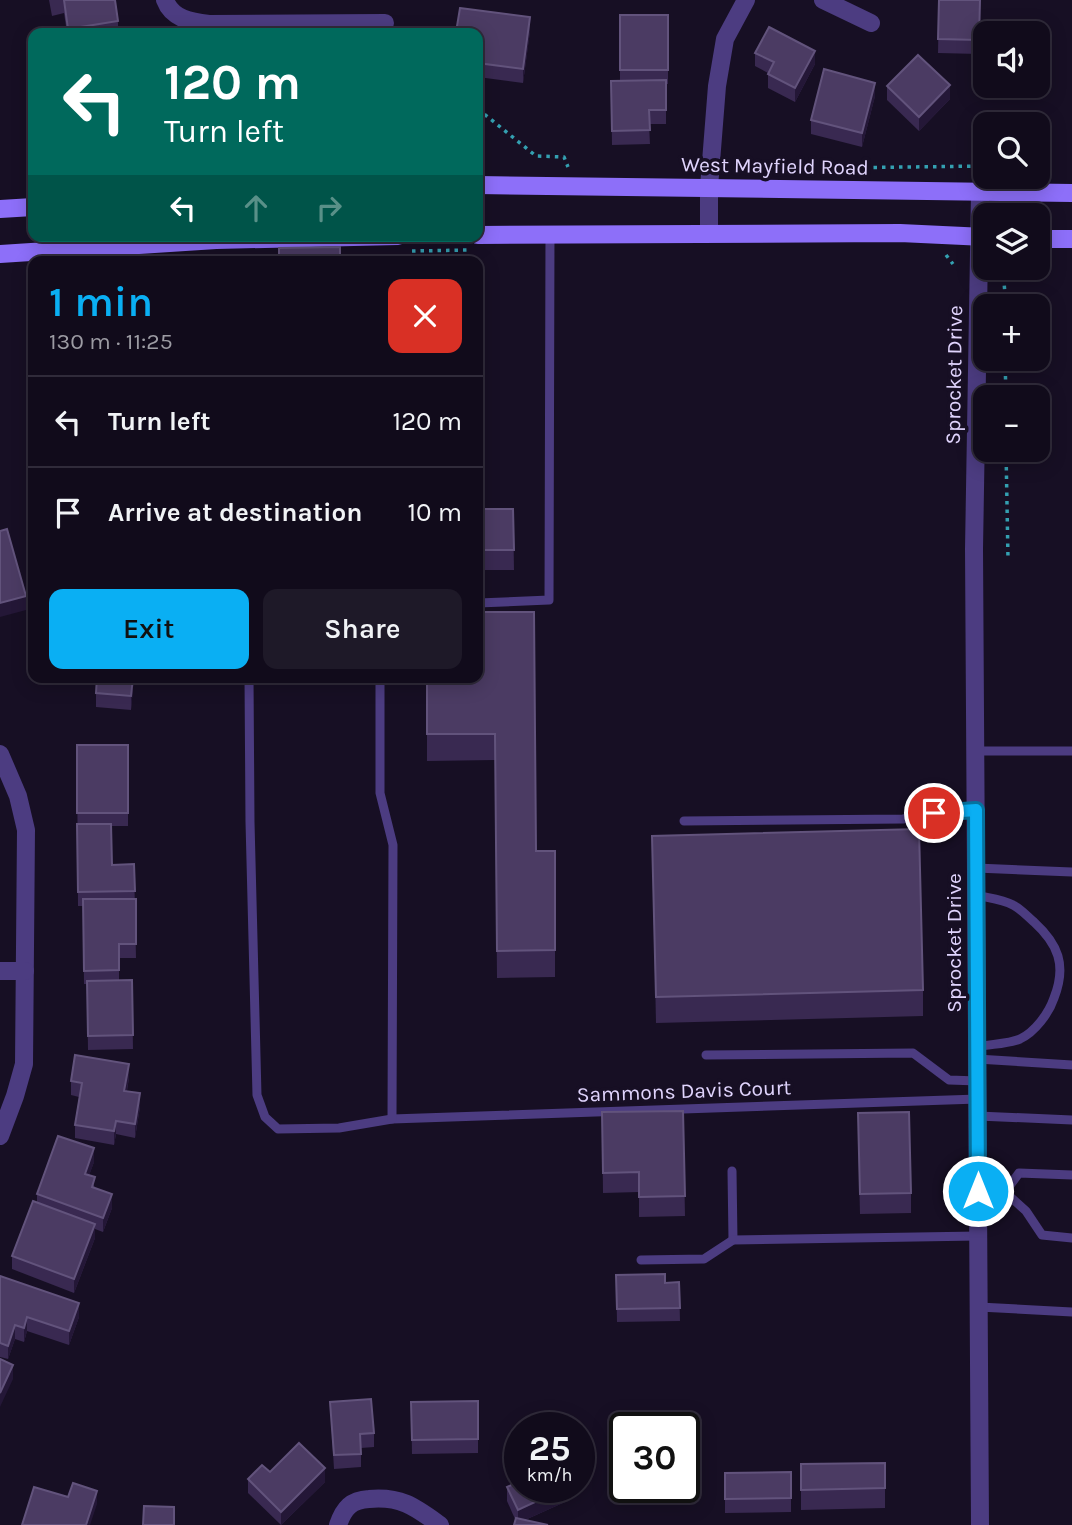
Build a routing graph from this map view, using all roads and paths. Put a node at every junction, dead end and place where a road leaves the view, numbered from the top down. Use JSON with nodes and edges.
{"nodes":[{"id":1,"x":165,"y":0,"type":"edge"},
{"id":2,"x":746,"y":0,"type":"edge"},
{"id":3,"x":823,"y":0,"type":"edge"},
{"id":4,"x":385,"y":23,"type":"dead end"},
{"id":5,"x":871,"y":23,"type":"dead end"},
{"id":6,"x":483,"y":112,"type":"edge"},
{"id":7,"x":564,"y":157,"type":"dead end"},
{"id":8,"x":973,"y":166,"type":"edge"},
{"id":9,"x":822,"y":168,"type":"dead end"},
{"id":10,"x":483,"y":185,"type":"edge"},
{"id":11,"x":709,"y":187,"type":"junction"},
{"id":12,"x":979,"y":192,"type":"junction"},
{"id":13,"x":1072,"y":193,"type":"edge"},
{"id":14,"x":980,"y":203,"type":"edge"},
{"id":15,"x":28,"y":207,"type":"edge"},
{"id":16,"x":0,"y":209,"type":"edge"},
{"id":17,"x":550,"y":233,"type":"junction"},
{"id":18,"x":709,"y":233,"type":"junction"},
{"id":19,"x":483,"y":234,"type":"edge"},
{"id":20,"x":973,"y":236,"type":"edge"},
{"id":21,"x":1050,"y":239,"type":"edge"},
{"id":22,"x":1072,"y":239,"type":"edge"},
{"id":23,"x":185,"y":242,"type":"edge"},
{"id":24,"x":308,"y":242,"type":"edge"},
{"id":25,"x":399,"y":244,"type":"edge"},
{"id":26,"x":467,"y":250,"type":"dead end"},
{"id":27,"x":0,"y":254,"type":"edge"},
{"id":28,"x":981,"y":280,"type":"edge"},
{"id":29,"x":1006,"y":462,"type":"edge"},
{"id":30,"x":1007,"y":559,"type":"dead end"},
{"id":31,"x":483,"y":603,"type":"edge"},
{"id":32,"x":249,"y":683,"type":"edge"},
{"id":33,"x":380,"y":683,"type":"edge"},
{"id":34,"x":975,"y":751,"type":"junction"},
{"id":35,"x":1072,"y":751,"type":"edge"},
{"id":36,"x":0,"y":754,"type":"edge"},
{"id":37,"x":976,"y":810,"type":"junction"},
{"id":38,"x":684,"y":821,"type":"dead end"},
{"id":39,"x":976,"y":868,"type":"junction"},
{"id":40,"x":1072,"y":872,"type":"edge"},
{"id":41,"x":976,"y":895,"type":"junction"},
{"id":42,"x":0,"y":971,"type":"edge"},
{"id":43,"x":24,"y":971,"type":"junction"},
{"id":44,"x":977,"y":1053,"type":"junction"},
{"id":45,"x":706,"y":1055,"type":"dead end"},
{"id":46,"x":1072,"y":1065,"type":"edge"},
{"id":47,"x":978,"y":1099,"type":"junction"},
{"id":48,"x":392,"y":1119,"type":"junction"},
{"id":49,"x":1072,"y":1120,"type":"edge"},
{"id":50,"x":0,"y":1136,"type":"edge"},
{"id":51,"x":732,"y":1171,"type":"dead end"},
{"id":52,"x":1072,"y":1175,"type":"edge"},
{"id":53,"x":978,"y":1191,"type":"junction"},
{"id":54,"x":1005,"y":1192,"type":"junction"},
{"id":55,"x":978,"y":1236,"type":"junction"},
{"id":56,"x":1072,"y":1238,"type":"edge"},
{"id":57,"x":733,"y":1240,"type":"junction"},
{"id":58,"x":641,"y":1260,"type":"dead end"},
{"id":59,"x":979,"y":1307,"type":"junction"},
{"id":60,"x":1072,"y":1312,"type":"edge"},
{"id":61,"x":338,"y":1525,"type":"edge"},
{"id":62,"x":440,"y":1525,"type":"edge"},
{"id":63,"x":980,"y":1525,"type":"edge"}],
"edges":[{"from":1,"to":4,"type":"street"},
{"from":2,"to":11,"type":"street"},
{"from":3,"to":5,"type":"street"},
{"from":6,"to":7,"type":"path"},
{"from":8,"to":9,"type":"path"},
{"from":10,"to":11,"type":"main road","name":"West Mayfield Road"},
{"from":11,"to":12,"type":"main road","name":"West Mayfield Road"},
{"from":11,"to":18,"type":"street"},
{"from":12,"to":13,"type":"main road","name":"West Mayfield Road"},
{"from":12,"to":14,"type":"street","name":"Sprocket Drive"},
{"from":15,"to":16,"type":"main road"},
{"from":17,"to":18,"type":"main road"},
{"from":17,"to":19,"type":"main road"},
{"from":17,"to":31,"type":"lane"},
{"from":18,"to":20,"type":"main road"},
{"from":21,"to":22,"type":"main road"},
{"from":23,"to":27,"type":"main road"},
{"from":24,"to":25,"type":"main road"},
{"from":25,"to":26,"type":"path"},
{"from":28,"to":34,"type":"street","name":"Sprocket Drive"},
{"from":29,"to":30,"type":"path"},
{"from":32,"to":48,"type":"lane","name":"Sammons Davis Court"},
{"from":33,"to":48,"type":"lane"},
{"from":34,"to":35,"type":"lane"},
{"from":34,"to":37,"type":"street","name":"Sprocket Drive"},
{"from":36,"to":43,"type":"street"},
{"from":37,"to":38,"type":"lane"},
{"from":37,"to":39,"type":"street","name":"Sprocket Drive"},
{"from":39,"to":40,"type":"lane"},
{"from":39,"to":41,"type":"street","name":"Sprocket Drive"},
{"from":41,"to":44,"type":"street","name":"Sprocket Drive"},
{"from":41,"to":44,"type":"lane"},
{"from":42,"to":43,"type":"street"},
{"from":43,"to":50,"type":"street"},
{"from":44,"to":46,"type":"lane"},
{"from":44,"to":47,"type":"street","name":"Sprocket Drive"},
{"from":45,"to":47,"type":"lane"},
{"from":47,"to":48,"type":"lane","name":"Sammons Davis Court"},
{"from":47,"to":49,"type":"lane"},
{"from":47,"to":53,"type":"street","name":"Sprocket Drive"},
{"from":51,"to":57,"type":"lane"},
{"from":52,"to":54,"type":"lane"},
{"from":53,"to":54,"type":"lane"},
{"from":53,"to":55,"type":"street","name":"Sprocket Drive"},
{"from":54,"to":56,"type":"lane"},
{"from":55,"to":57,"type":"lane"},
{"from":55,"to":59,"type":"street","name":"Sprocket Drive"},
{"from":57,"to":58,"type":"lane"},
{"from":59,"to":60,"type":"lane"},
{"from":59,"to":63,"type":"street","name":"Sprocket Drive"},
{"from":61,"to":62,"type":"street"}]}
